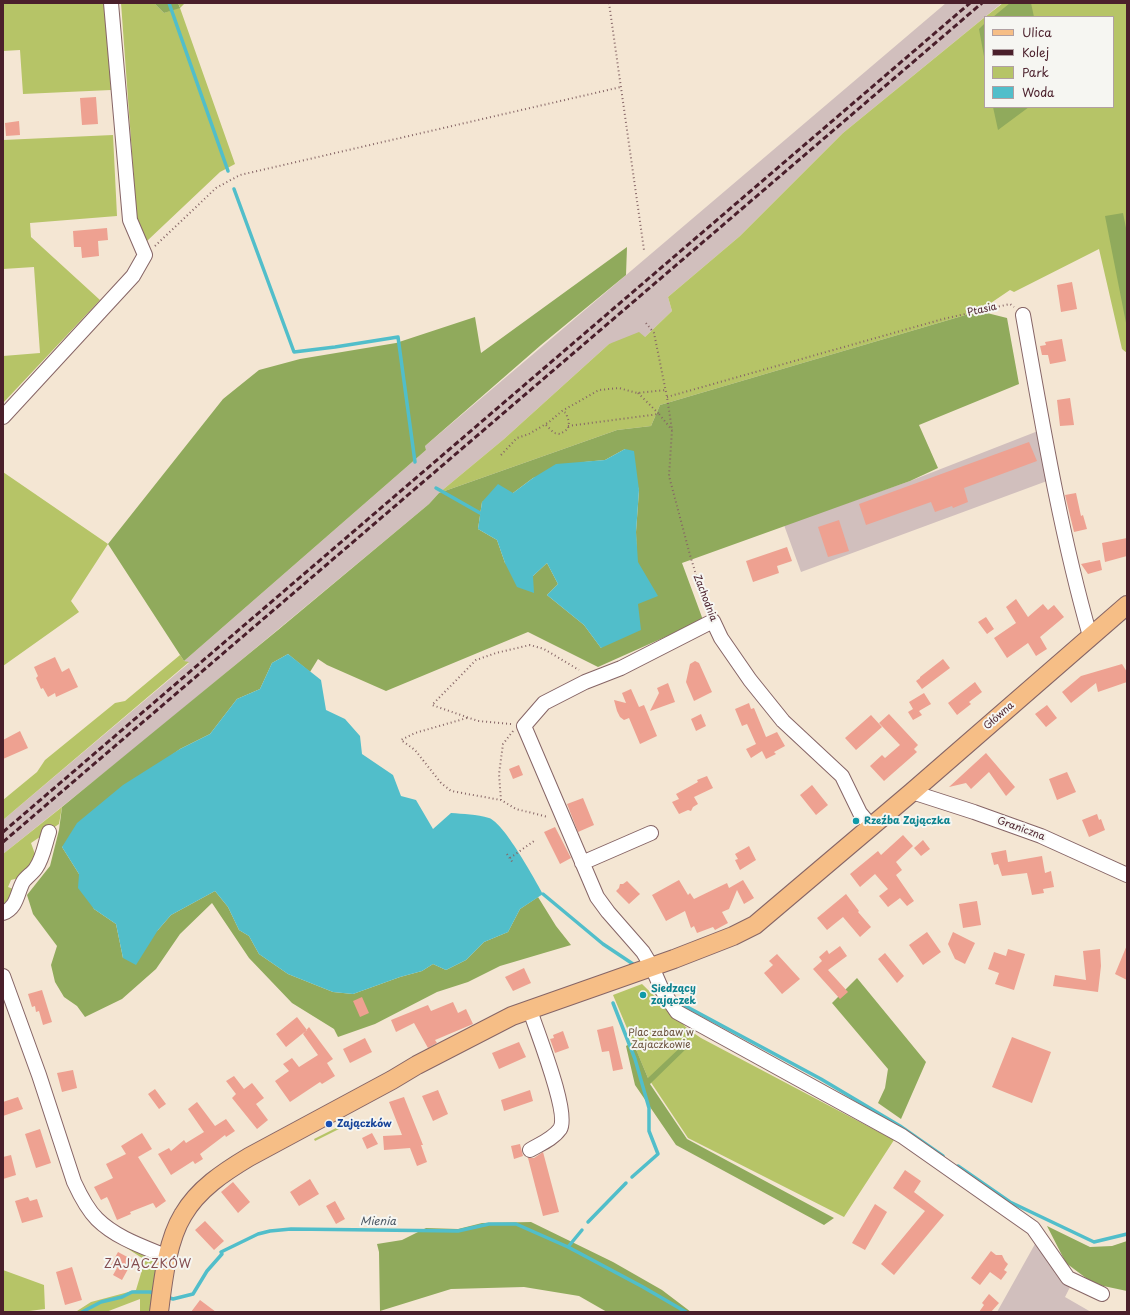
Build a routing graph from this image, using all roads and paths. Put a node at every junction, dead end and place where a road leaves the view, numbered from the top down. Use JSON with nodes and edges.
{"nodes":[{"id":1,"x":112,"y":3,"type":"edge"},
{"id":2,"x":610,"y":3,"type":"edge"},
{"id":3,"x":621,"y":88,"type":"junction"},
{"id":4,"x":644,"y":250,"type":"dead end"},
{"id":5,"x":145,"y":255,"type":"junction"},
{"id":6,"x":1023,"y":315,"type":"joint"},
{"id":7,"x":646,"y":323,"type":"dead end"},
{"id":8,"x":666,"y":390,"type":"junction"},
{"id":9,"x":637,"y":393,"type":"junction"},
{"id":10,"x":667,"y":396,"type":"junction"},
{"id":11,"x":562,"y":411,"type":"junction"},
{"id":12,"x":659,"y":414,"type":"junction"},
{"id":13,"x":3,"y":417,"type":"edge"},
{"id":14,"x":546,"y":424,"type":"junction"},
{"id":15,"x":568,"y":426,"type":"junction"},
{"id":16,"x":672,"y":430,"type":"junction"},
{"id":17,"x":501,"y":455,"type":"dead end"},
{"id":18,"x":1126,"y":609,"type":"edge"},
{"id":19,"x":713,"y":621,"type":"junction"},
{"id":20,"x":1090,"y":636,"type":"junction"},
{"id":21,"x":594,"y":679,"type":"junction"},
{"id":22,"x":468,"y":718,"type":"junction"},
{"id":23,"x":912,"y":792,"type":"junction"},
{"id":24,"x":501,"y":800,"type":"junction"},
{"id":25,"x":563,"y":818,"type":"junction"},
{"id":26,"x":871,"y":826,"type":"junction"},
{"id":27,"x":49,"y":832,"type":"dead end"},
{"id":28,"x":651,"y":833,"type":"dead end"},
{"id":29,"x":534,"y":841,"type":"dead end"},
{"id":30,"x":507,"y":854,"type":"dead end"},
{"id":31,"x":510,"y":858,"type":"junction"},
{"id":32,"x":513,"y":863,"type":"dead end"},
{"id":33,"x":582,"y":863,"type":"junction"},
{"id":34,"x":1127,"y":875,"type":"edge"},
{"id":35,"x":3,"y":913,"type":"edge"},
{"id":36,"x":652,"y":967,"type":"junction"},
{"id":37,"x":3,"y":976,"type":"edge"},
{"id":38,"x":530,"y":1010,"type":"junction"},
{"id":39,"x":530,"y":1150,"type":"dead end"},
{"id":40,"x":168,"y":1257,"type":"junction"},
{"id":41,"x":1102,"y":1294,"type":"dead end"},
{"id":42,"x":159,"y":1311,"type":"edge"}],
"edges":[{"from":1,"to":5,"type":"street"},
{"from":2,"to":3,"type":"path"},
{"from":3,"to":4,"type":"path"},
{"from":3,"to":5,"type":"path"},
{"from":5,"to":13,"type":"street"},
{"from":6,"to":10,"type":"path","name":"Ptasia"},
{"from":6,"to":20,"type":"street"},
{"from":7,"to":8,"type":"path","name":"Zachodnia"},
{"from":8,"to":9,"type":"path"},
{"from":8,"to":10,"type":"path","name":"Zachodnia"},
{"from":9,"to":11,"type":"path"},
{"from":9,"to":12,"type":"path"},
{"from":10,"to":16,"type":"path","name":"Zachodnia"},
{"from":11,"to":14,"type":"path"},
{"from":11,"to":15,"type":"path"},
{"from":12,"to":15,"type":"path"},
{"from":12,"to":16,"type":"path"},
{"from":14,"to":15,"type":"path"},
{"from":14,"to":17,"type":"path"},
{"from":16,"to":19,"type":"path","name":"Zachodnia"},
{"from":18,"to":20,"type":"main road","name":"Główna"},
{"from":19,"to":21,"type":"street"},
{"from":19,"to":26,"type":"street","name":"Zachodnia"},
{"from":20,"to":23,"type":"main road","name":"Główna"},
{"from":21,"to":22,"type":"path"},
{"from":21,"to":25,"type":"street"},
{"from":22,"to":24,"type":"path"},
{"from":22,"to":24,"type":"path"},
{"from":23,"to":26,"type":"main road","name":"Główna"},
{"from":23,"to":34,"type":"street","name":"Graniczna"},
{"from":24,"to":25,"type":"path"},
{"from":25,"to":33,"type":"street"},
{"from":26,"to":36,"type":"main road","name":"Główna"},
{"from":27,"to":35,"type":"street"},
{"from":28,"to":33,"type":"street"},
{"from":29,"to":31,"type":"path"},
{"from":30,"to":31,"type":"path"},
{"from":31,"to":32,"type":"path"},
{"from":33,"to":36,"type":"street"},
{"from":36,"to":38,"type":"main road","name":"Główna"},
{"from":36,"to":41,"type":"street"},
{"from":37,"to":40,"type":"street"},
{"from":38,"to":39,"type":"street"},
{"from":38,"to":40,"type":"main road","name":"Główna"},
{"from":40,"to":42,"type":"main road","name":"Główna"}]}
